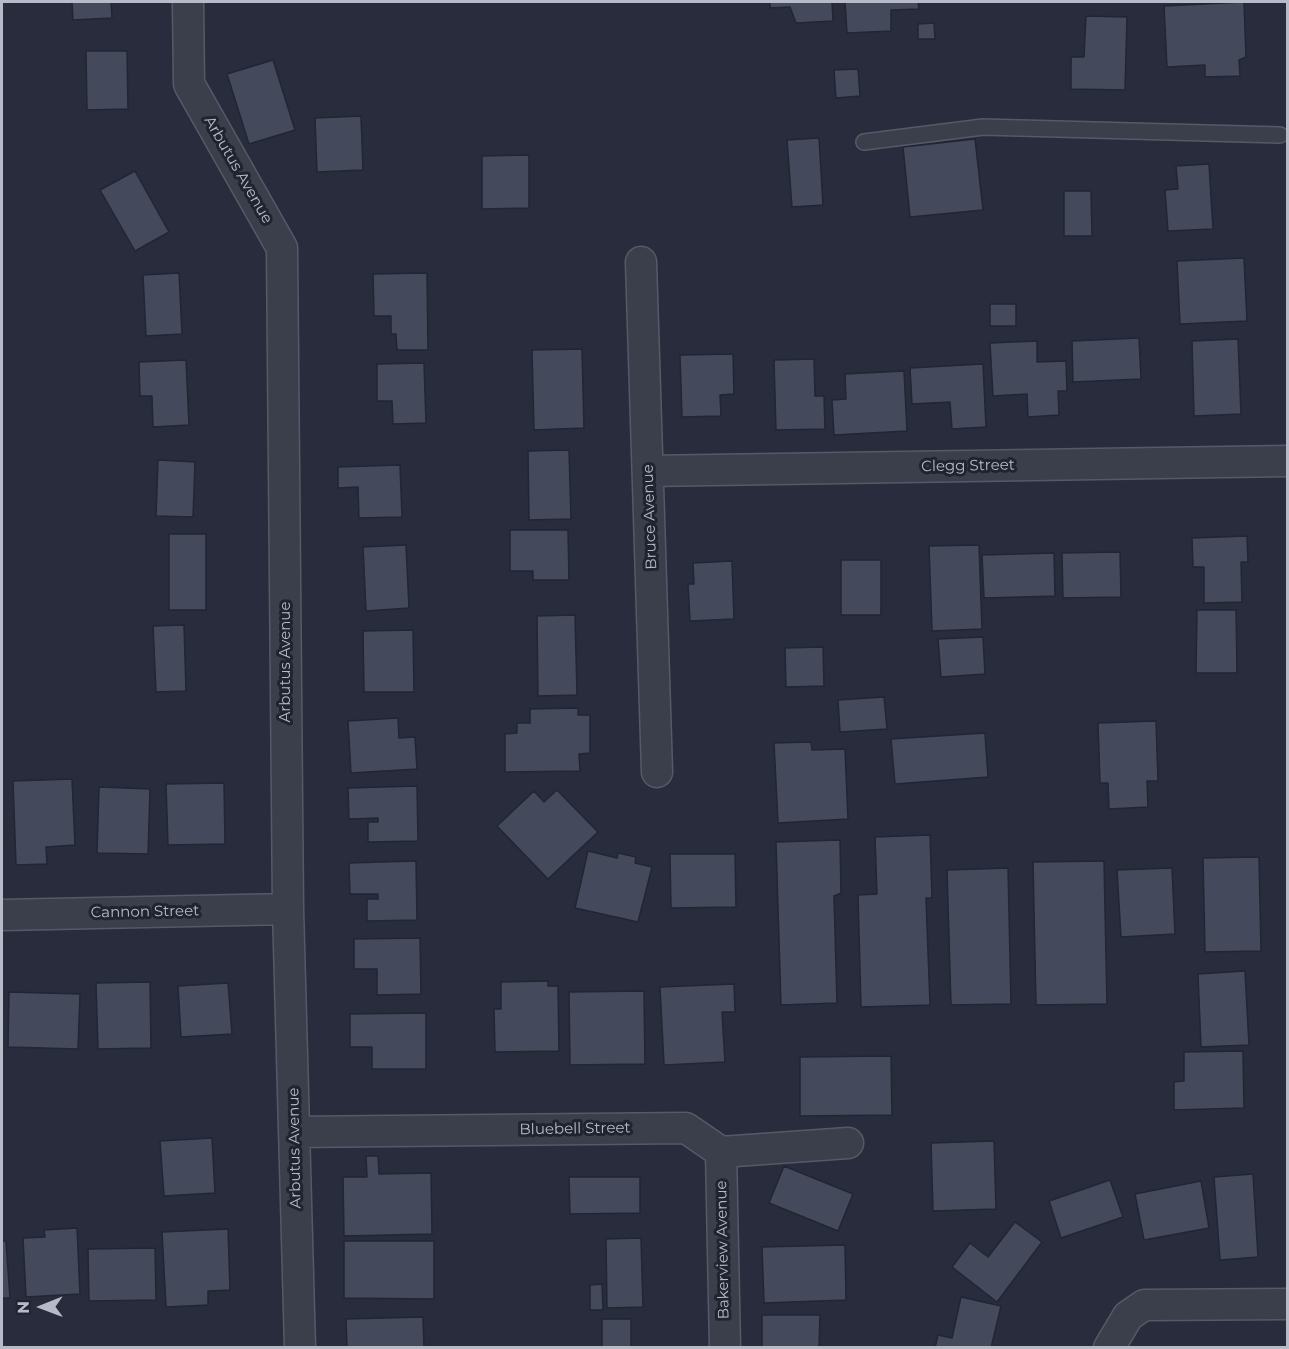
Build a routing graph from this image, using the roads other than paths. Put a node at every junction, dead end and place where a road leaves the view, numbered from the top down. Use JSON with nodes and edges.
{"nodes":[{"id":1,"x":188,"y":2,"type":"edge"},
{"id":2,"x":1280,"y":135,"type":"dead end"},
{"id":3,"x":864,"y":142,"type":"dead end"},
{"id":4,"x":641,"y":262,"type":"dead end"},
{"id":5,"x":1287,"y":461,"type":"edge"},
{"id":6,"x":648,"y":471,"type":"junction"},
{"id":7,"x":657,"y":772,"type":"dead end"},
{"id":8,"x":288,"y":909,"type":"junction"},
{"id":9,"x":2,"y":915,"type":"edge"},
{"id":10,"x":294,"y":1132,"type":"junction"},
{"id":11,"x":848,"y":1143,"type":"dead end"},
{"id":12,"x":721,"y":1152,"type":"junction"},
{"id":13,"x":1287,"y":1304,"type":"edge"},
{"id":14,"x":300,"y":1347,"type":"edge"},
{"id":15,"x":725,"y":1347,"type":"edge"},
{"id":16,"x":1109,"y":1347,"type":"edge"}],
"edges":[{"from":1,"to":8,"type":"street","name":"Arbutus Avenue"},
{"from":2,"to":3,"type":"lane"},
{"from":4,"to":6,"type":"street","name":"Bruce Avenue"},
{"from":5,"to":6,"type":"street","name":"Clegg Street"},
{"from":6,"to":7,"type":"street","name":"Bruce Avenue"},
{"from":8,"to":9,"type":"street","name":"Cannon Street"},
{"from":8,"to":10,"type":"street","name":"Arbutus Avenue"},
{"from":10,"to":12,"type":"street","name":"Bluebell Street"},
{"from":10,"to":14,"type":"street","name":"Arbutus Avenue"},
{"from":11,"to":12,"type":"street"},
{"from":12,"to":15,"type":"street","name":"Bakerview Avenue"},
{"from":13,"to":16,"type":"street"}]}
